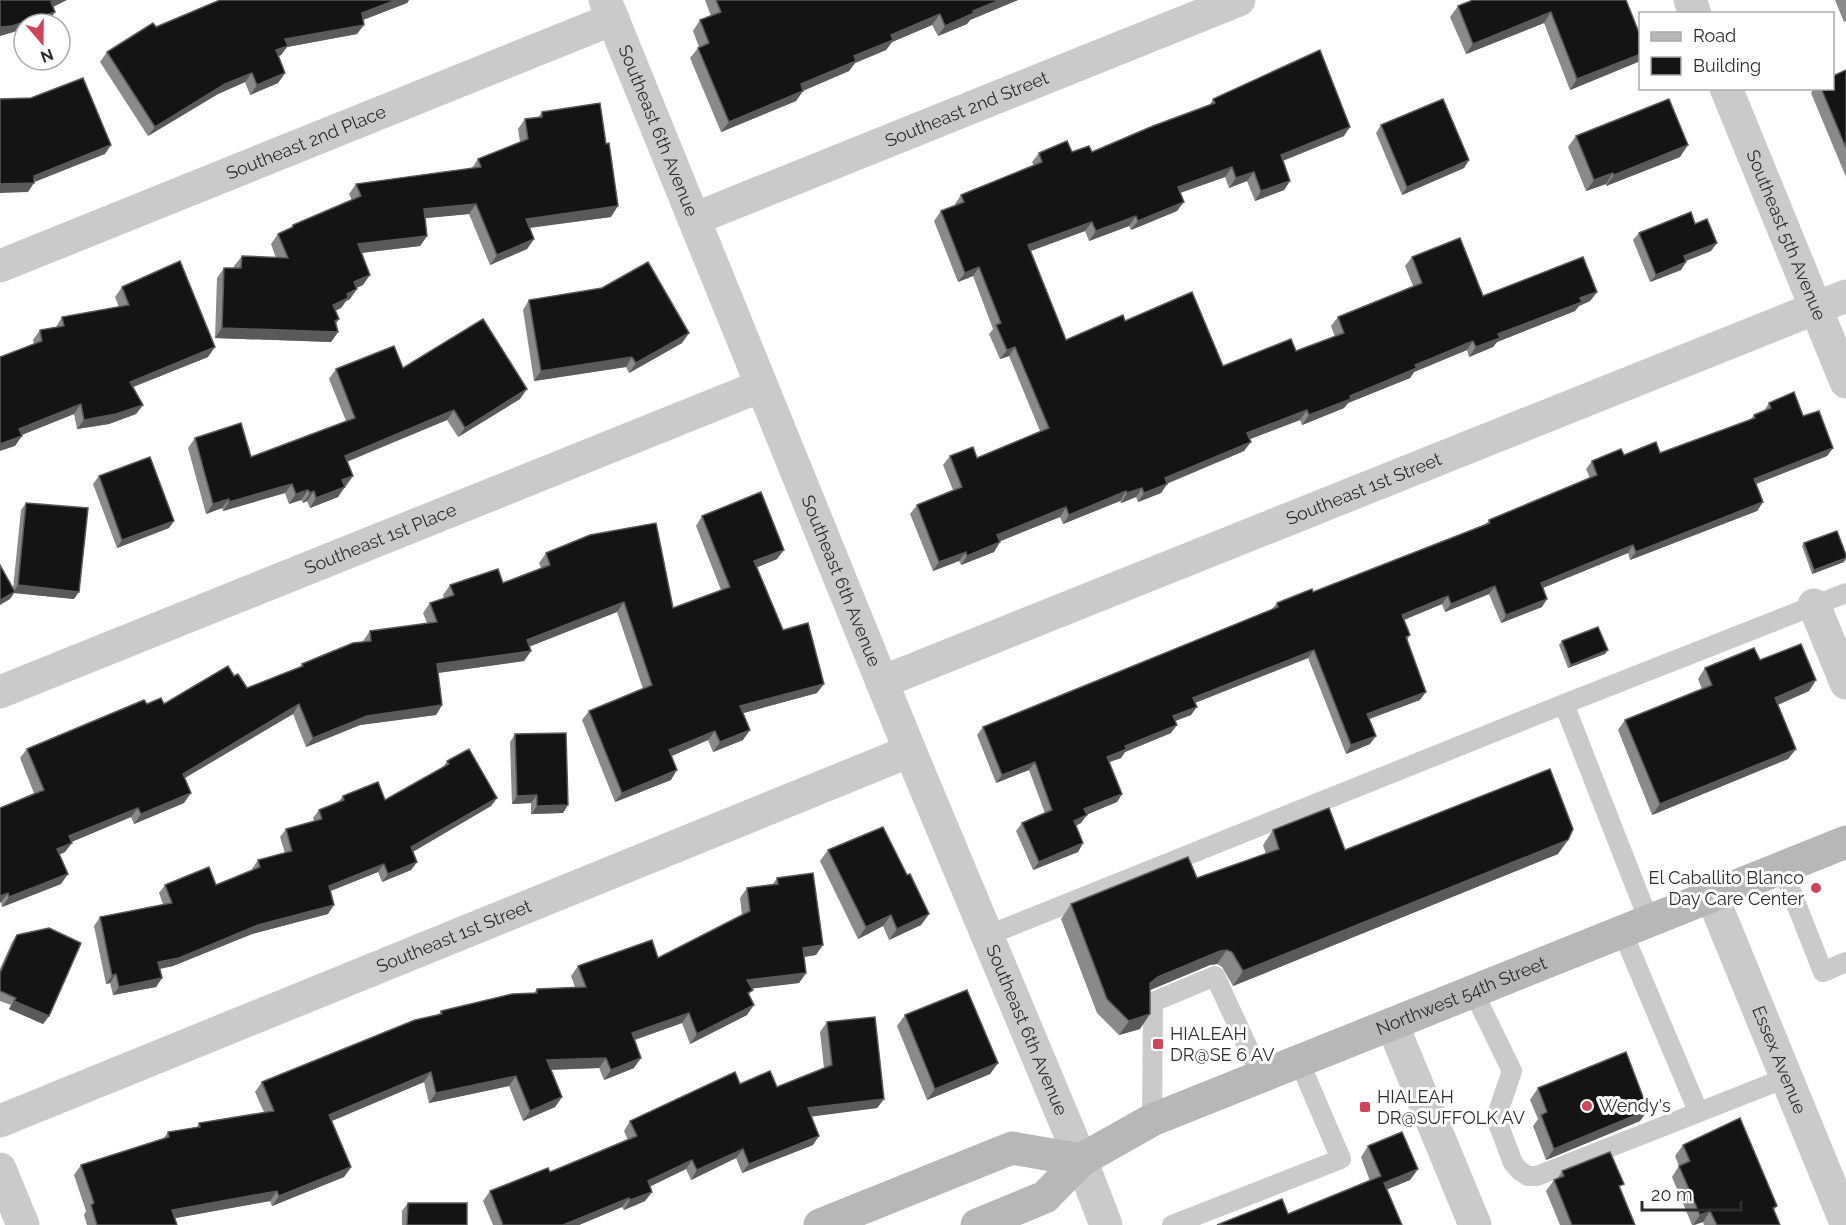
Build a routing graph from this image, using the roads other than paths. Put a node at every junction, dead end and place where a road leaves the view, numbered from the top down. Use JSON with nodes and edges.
{"nodes":[{"id":1,"x":1239,"y":0,"type":"edge"},
{"id":2,"x":609,"y":9,"type":"edge"},
{"id":3,"x":1727,"y":90,"type":"edge"},
{"id":4,"x":694,"y":219,"type":"junction"},
{"id":5,"x":0,"y":266,"type":"edge"},
{"id":6,"x":1846,"y":296,"type":"edge"},
{"id":7,"x":1816,"y":308,"type":"junction"},
{"id":8,"x":1846,"y":382,"type":"edge"},
{"id":9,"x":761,"y":386,"type":"junction"},
{"id":10,"x":1846,"y":593,"type":"edge"},
{"id":11,"x":1814,"y":605,"type":"junction"},
{"id":12,"x":882,"y":682,"type":"junction"},
{"id":13,"x":1846,"y":683,"type":"edge"},
{"id":14,"x":0,"y":692,"type":"edge"},
{"id":15,"x":1564,"y":704,"type":"junction"},
{"id":16,"x":910,"y":751,"type":"junction"},
{"id":17,"x":1846,"y":842,"type":"edge"},
{"id":18,"x":1782,"y":868,"type":"junction"},
{"id":19,"x":1712,"y":896,"type":"junction"},
{"id":20,"x":1635,"y":926,"type":"junction"},
{"id":21,"x":986,"y":936,"type":"junction"},
{"id":22,"x":1846,"y":962,"type":"edge"},
{"id":23,"x":1473,"y":991,"type":"junction"},
{"id":24,"x":1392,"y":1024,"type":"junction"},
{"id":25,"x":1299,"y":1061,"type":"junction"},
{"id":26,"x":1261,"y":1076,"type":"junction"},
{"id":27,"x":1786,"y":1078,"type":"junction"},
{"id":28,"x":1698,"y":1112,"type":"junction"},
{"id":29,"x":1152,"y":1120,"type":"junction"},
{"id":30,"x":0,"y":1121,"type":"edge"},
{"id":31,"x":1081,"y":1160,"type":"junction"},
{"id":32,"x":0,"y":1168,"type":"edge"},
{"id":33,"x":1846,"y":1223,"type":"edge"},
{"id":34,"x":23,"y":1225,"type":"edge"},
{"id":35,"x":820,"y":1225,"type":"edge"},
{"id":36,"x":977,"y":1225,"type":"edge"},
{"id":37,"x":1106,"y":1225,"type":"edge"},
{"id":38,"x":1172,"y":1225,"type":"edge"},
{"id":39,"x":1474,"y":1225,"type":"edge"}],
"edges":[{"from":1,"to":4,"type":"street","name":"Southeast 2nd Street"},
{"from":2,"to":4,"type":"street","name":"Southeast 6th Avenue"},
{"from":2,"to":5,"type":"street","name":"Southeast 2nd Place"},
{"from":3,"to":7,"type":"street","name":"Southeast 5th Avenue"},
{"from":4,"to":9,"type":"street","name":"Southeast 6th Avenue"},
{"from":6,"to":7,"type":"street","name":"Southeast 1st Street"},
{"from":7,"to":8,"type":"street","name":"Southeast 5th Avenue"},
{"from":7,"to":12,"type":"street","name":"Southeast 1st Street"},
{"from":9,"to":12,"type":"street","name":"Southeast 6th Avenue"},
{"from":9,"to":14,"type":"street","name":"Southeast 1st Place"},
{"from":10,"to":11,"type":"lane"},
{"from":11,"to":13,"type":"street"},
{"from":11,"to":15,"type":"lane"},
{"from":12,"to":16,"type":"street","name":"Southeast 6th Avenue"},
{"from":15,"to":20,"type":"lane"},
{"from":15,"to":21,"type":"lane"},
{"from":16,"to":21,"type":"street","name":"Southeast 6th Avenue"},
{"from":16,"to":30,"type":"street","name":"Southeast 1st Street"},
{"from":17,"to":18,"type":"main road","name":"Northwest 54th Street"},
{"from":18,"to":19,"type":"main road","name":"Northwest 54th Street"},
{"from":18,"to":22,"type":"lane"},
{"from":19,"to":20,"type":"main road","name":"Northwest 54th Street"},
{"from":19,"to":27,"type":"street","name":"Essex Avenue"},
{"from":20,"to":23,"type":"main road","name":"Northwest 54th Street"},
{"from":20,"to":28,"type":"lane"},
{"from":21,"to":31,"type":"street","name":"Southeast 6th Avenue"},
{"from":23,"to":24,"type":"main road","name":"Northwest 54th Street"},
{"from":23,"to":28,"type":"lane"},
{"from":24,"to":25,"type":"main road","name":"Northwest 54th Street"},
{"from":24,"to":39,"type":"street"},
{"from":25,"to":26,"type":"main road","name":"Northwest 54th Street"},
{"from":25,"to":38,"type":"lane"},
{"from":26,"to":29,"type":"main road","name":"Northwest 54th Street"},
{"from":26,"to":29,"type":"lane"},
{"from":27,"to":28,"type":"lane"},
{"from":27,"to":33,"type":"street","name":"Essex Avenue"},
{"from":29,"to":31,"type":"main road","name":"Northwest 54th Street"},
{"from":31,"to":35,"type":"main road"},
{"from":31,"to":36,"type":"main road","name":"Northwest 54th Street"},
{"from":31,"to":37,"type":"street","name":"Southeast 6th Avenue"},
{"from":32,"to":34,"type":"street"}]}
